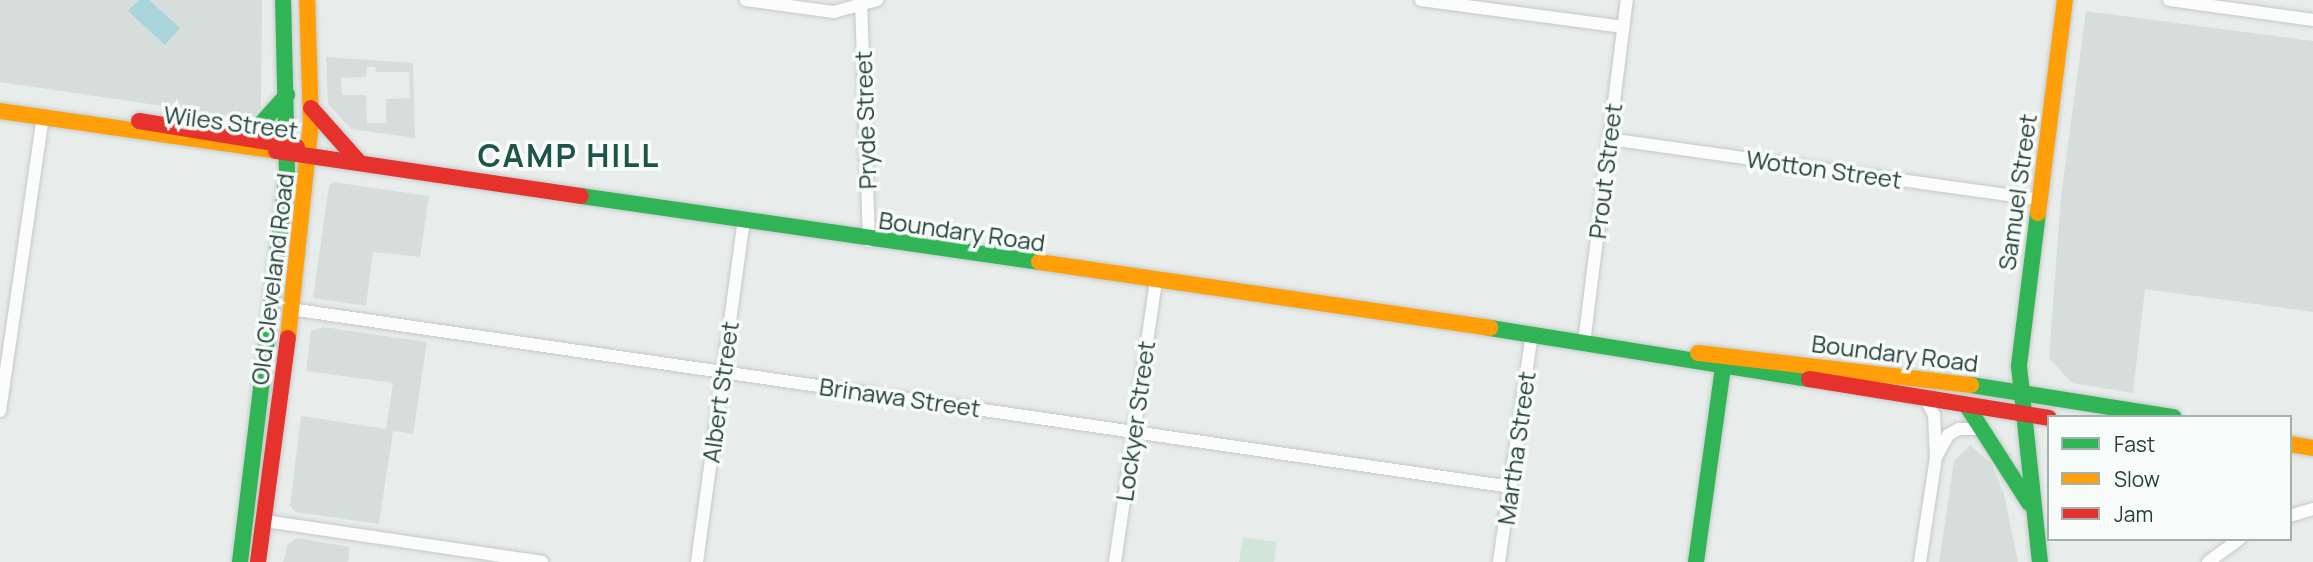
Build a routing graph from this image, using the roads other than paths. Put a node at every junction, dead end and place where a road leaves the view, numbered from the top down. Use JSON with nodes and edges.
{"nodes":[{"id":1,"x":284,"y":0,"type":"edge"},
{"id":2,"x":307,"y":0,"type":"edge"},
{"id":3,"x":746,"y":0,"type":"edge"},
{"id":4,"x":877,"y":0,"type":"edge"},
{"id":5,"x":1421,"y":0,"type":"edge"},
{"id":6,"x":1628,"y":0,"type":"edge"},
{"id":7,"x":2065,"y":0,"type":"edge"},
{"id":8,"x":2169,"y":0,"type":"edge"},
{"id":9,"x":861,"y":3,"type":"edge"},
{"id":10,"x":2313,"y":20,"type":"edge"},
{"id":11,"x":1623,"y":27,"type":"junction"},
{"id":12,"x":287,"y":94,"type":"junction"},
{"id":13,"x":0,"y":100,"type":"edge"},
{"id":14,"x":311,"y":108,"type":"junction"},
{"id":15,"x":0,"y":111,"type":"edge"},
{"id":16,"x":43,"y":118,"type":"junction"},
{"id":17,"x":249,"y":137,"type":"junction"},
{"id":18,"x":1609,"y":139,"type":"junction"},
{"id":19,"x":288,"y":150,"type":"junction"},
{"id":20,"x":311,"y":154,"type":"junction"},
{"id":21,"x":358,"y":161,"type":"junction"},
{"id":22,"x":2038,"y":199,"type":"junction"},
{"id":23,"x":744,"y":221,"type":"junction"},
{"id":24,"x":869,"y":241,"type":"junction"},
{"id":25,"x":1156,"y":281,"type":"junction"},
{"id":26,"x":290,"y":309,"type":"junction"},
{"id":27,"x":1532,"y":334,"type":"junction"},
{"id":28,"x":1584,"y":343,"type":"junction"},
{"id":29,"x":1609,"y":347,"type":"junction"},
{"id":30,"x":1723,"y":367,"type":"junction"},
{"id":31,"x":723,"y":371,"type":"junction"},
{"id":32,"x":2020,"y":391,"type":"junction"},
{"id":33,"x":1926,"y":400,"type":"junction"},
{"id":34,"x":1967,"y":406,"type":"junction"},
{"id":35,"x":0,"y":411,"type":"edge"},
{"id":36,"x":2023,"y":414,"type":"junction"},
{"id":37,"x":2161,"y":415,"type":"edge"},
{"id":38,"x":2047,"y":418,"type":"edge"},
{"id":39,"x":1982,"y":429,"type":"junction"},
{"id":40,"x":1133,"y":431,"type":"junction"},
{"id":41,"x":2292,"y":444,"type":"edge"},
{"id":42,"x":2313,"y":448,"type":"edge"},
{"id":43,"x":1936,"y":457,"type":"junction"},
{"id":44,"x":1511,"y":487,"type":"junction"},
{"id":45,"x":2032,"y":508,"type":"junction"},
{"id":46,"x":2313,"y":509,"type":"edge"},
{"id":47,"x":2292,"y":515,"type":"edge"},
{"id":48,"x":265,"y":522,"type":"junction"},
{"id":49,"x":2237,"y":541,"type":"edge"},
{"id":50,"x":240,"y":562,"type":"edge"},
{"id":51,"x":258,"y":562,"type":"edge"},
{"id":52,"x":542,"y":562,"type":"edge"},
{"id":53,"x":697,"y":562,"type":"edge"},
{"id":54,"x":1115,"y":562,"type":"edge"},
{"id":55,"x":1499,"y":562,"type":"edge"},
{"id":56,"x":1696,"y":562,"type":"edge"},
{"id":57,"x":1920,"y":562,"type":"edge"},
{"id":58,"x":2040,"y":562,"type":"edge"},
{"id":59,"x":2208,"y":562,"type":"edge"}],
"edges":[{"from":1,"to":12,"type":"main road","name":"Old Cleveland Road"},
{"from":2,"to":14,"type":"main road","name":"Old Cleveland Road"},
{"from":3,"to":9,"type":"street"},
{"from":4,"to":9,"type":"street"},
{"from":5,"to":11,"type":"street"},
{"from":6,"to":11,"type":"street","name":"Prout Street"},
{"from":7,"to":22,"type":"main road","name":"Samuel Street"},
{"from":8,"to":10,"type":"street"},
{"from":9,"to":24,"type":"street","name":"Pryde Street"},
{"from":11,"to":18,"type":"street","name":"Prout Street"},
{"from":12,"to":17,"type":"main road"},
{"from":12,"to":19,"type":"main road","name":"Old Cleveland Road"},
{"from":13,"to":17,"type":"main road","name":"Wiles Street"},
{"from":14,"to":20,"type":"main road","name":"Old Cleveland Road"},
{"from":14,"to":21,"type":"main road"},
{"from":15,"to":16,"type":"main road","name":"Wiles Street"},
{"from":16,"to":19,"type":"main road","name":"Wiles Street"},
{"from":16,"to":35,"type":"street"},
{"from":17,"to":19,"type":"main road","name":"Wiles Street"},
{"from":18,"to":22,"type":"street","name":"Wotton Street"},
{"from":18,"to":28,"type":"street","name":"Prout Street"},
{"from":19,"to":20,"type":"main road","name":"Wiles Street"},
{"from":19,"to":50,"type":"main road","name":"Old Cleveland Road"},
{"from":20,"to":21,"type":"main road","name":"Boundary Road"},
{"from":20,"to":26,"type":"main road","name":"Old Cleveland Road"},
{"from":21,"to":23,"type":"main road","name":"Boundary Road"},
{"from":22,"to":32,"type":"main road","name":"Samuel Street"},
{"from":23,"to":24,"type":"main road","name":"Boundary Road"},
{"from":23,"to":31,"type":"street","name":"Albert Street"},
{"from":24,"to":25,"type":"main road","name":"Boundary Road"},
{"from":25,"to":27,"type":"main road","name":"Boundary Road"},
{"from":25,"to":40,"type":"street","name":"Lockyer Street"},
{"from":26,"to":31,"type":"street","name":"Brinawa Street"},
{"from":26,"to":48,"type":"main road","name":"Old Cleveland Road"},
{"from":27,"to":28,"type":"main road","name":"Boundary Road"},
{"from":27,"to":44,"type":"street","name":"Martha Street"},
{"from":28,"to":29,"type":"main road","name":"Boundary Road"},
{"from":29,"to":30,"type":"main road","name":"Boundary Road"},
{"from":29,"to":32,"type":"main road","name":"Boundary Road"},
{"from":30,"to":33,"type":"main road","name":"Boundary Road"},
{"from":30,"to":56,"type":"main road"},
{"from":31,"to":40,"type":"street","name":"Brinawa Street"},
{"from":31,"to":53,"type":"street","name":"Albert Street"},
{"from":32,"to":36,"type":"main road","name":"Samuel Street"},
{"from":32,"to":37,"type":"main road","name":"Boundary Road"},
{"from":33,"to":34,"type":"main road","name":"Boundary Road"},
{"from":33,"to":43,"type":"street"},
{"from":34,"to":36,"type":"main road","name":"Boundary Road"},
{"from":34,"to":39,"type":"main road"},
{"from":36,"to":38,"type":"main road","name":"Boundary Road"},
{"from":36,"to":45,"type":"main road","name":"Samuel Street"},
{"from":39,"to":43,"type":"street"},
{"from":39,"to":45,"type":"main road"},
{"from":40,"to":44,"type":"street","name":"Brinawa Street"},
{"from":40,"to":54,"type":"street","name":"Lockyer Street"},
{"from":41,"to":42,"type":"main road"},
{"from":43,"to":57,"type":"street"},
{"from":44,"to":55,"type":"street","name":"Martha Street"},
{"from":45,"to":58,"type":"main road","name":"Samuel Street"},
{"from":46,"to":47,"type":"street"},
{"from":48,"to":51,"type":"main road","name":"Old Cleveland Road"},
{"from":48,"to":52,"type":"street"},
{"from":49,"to":59,"type":"street"}]}
